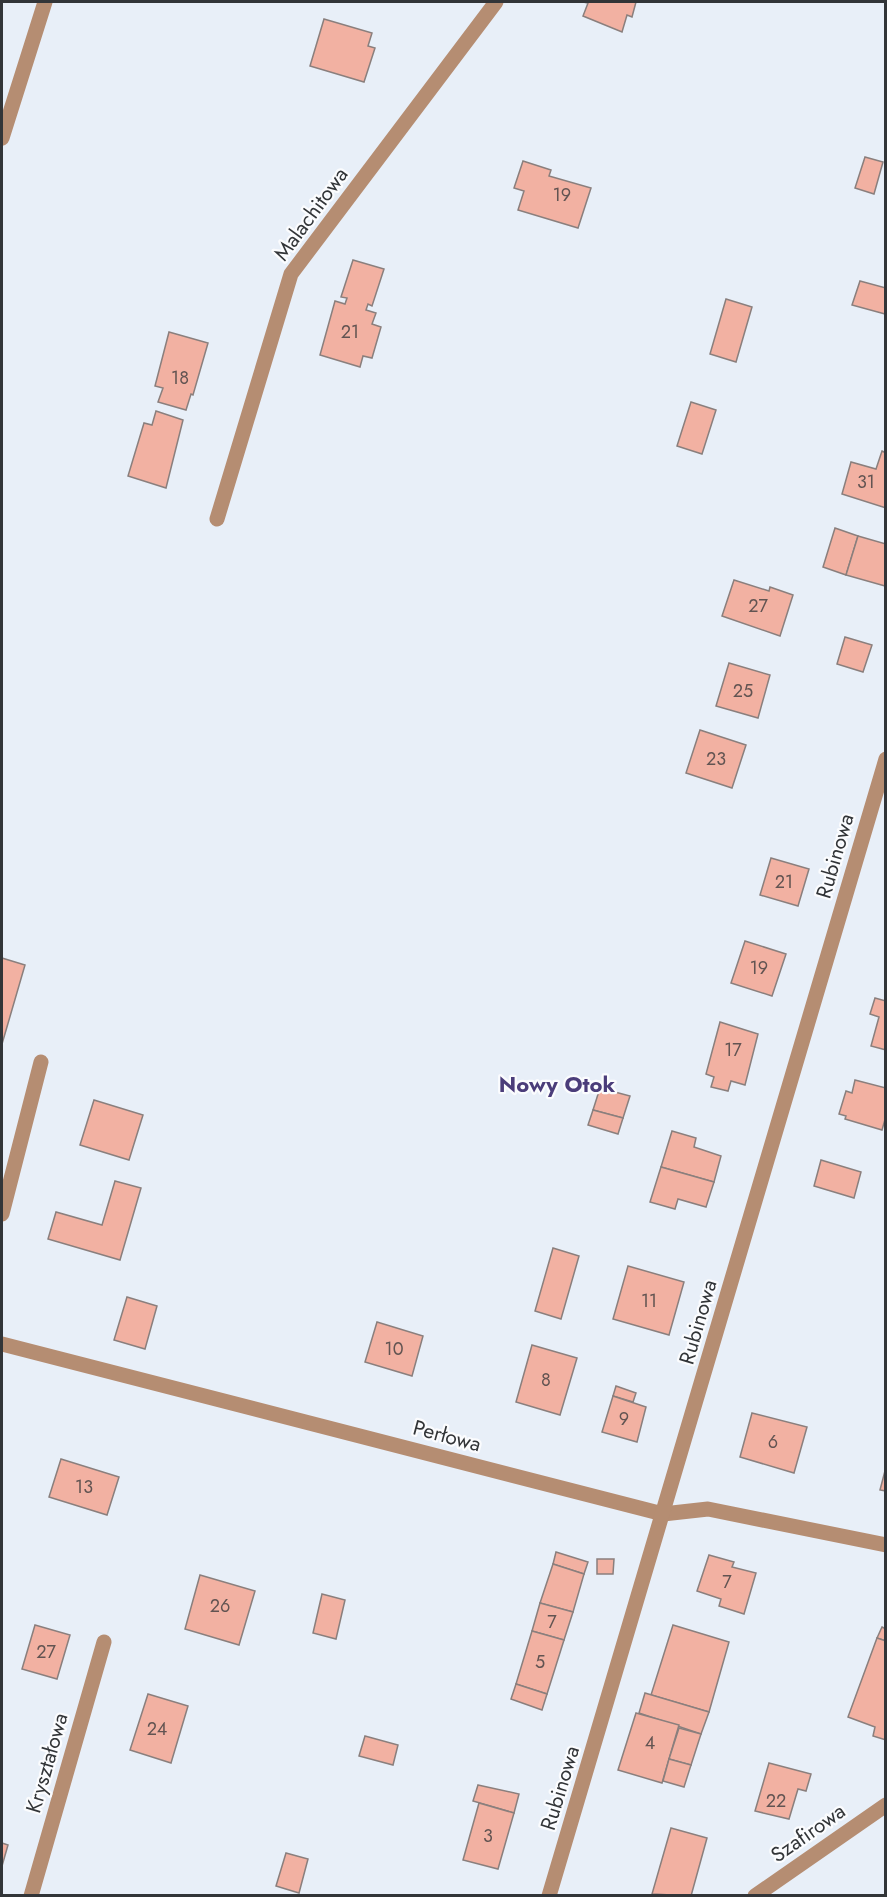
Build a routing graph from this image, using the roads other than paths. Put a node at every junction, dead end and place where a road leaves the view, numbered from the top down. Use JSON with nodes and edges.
{"nodes":[{"id":1,"x":45,"y":2,"type":"edge"},
{"id":2,"x":496,"y":2,"type":"edge"},
{"id":3,"x":2,"y":138,"type":"edge"},
{"id":4,"x":217,"y":519,"type":"dead end"},
{"id":5,"x":885,"y":759,"type":"edge"},
{"id":6,"x":41,"y":1062,"type":"dead end"},
{"id":7,"x":2,"y":1214,"type":"edge"},
{"id":8,"x":2,"y":1344,"type":"edge"},
{"id":9,"x":663,"y":1514,"type":"junction"},
{"id":10,"x":885,"y":1545,"type":"edge"},
{"id":11,"x":104,"y":1642,"type":"dead end"},
{"id":12,"x":885,"y":1805,"type":"edge"},
{"id":13,"x":31,"y":1896,"type":"edge"},
{"id":14,"x":549,"y":1896,"type":"edge"},
{"id":15,"x":755,"y":1896,"type":"edge"}],
"edges":[{"from":1,"to":3,"type":"street"},
{"from":2,"to":4,"type":"street","name":"Malachitowa"},
{"from":5,"to":9,"type":"street","name":"Rubinowa"},
{"from":6,"to":7,"type":"street"},
{"from":8,"to":9,"type":"street","name":"Perłowa"},
{"from":9,"to":10,"type":"street","name":"Perłowa"},
{"from":9,"to":14,"type":"street","name":"Rubinowa"},
{"from":11,"to":13,"type":"street","name":"Kryształowa"},
{"from":12,"to":15,"type":"street","name":"Szafirowa"}]}
